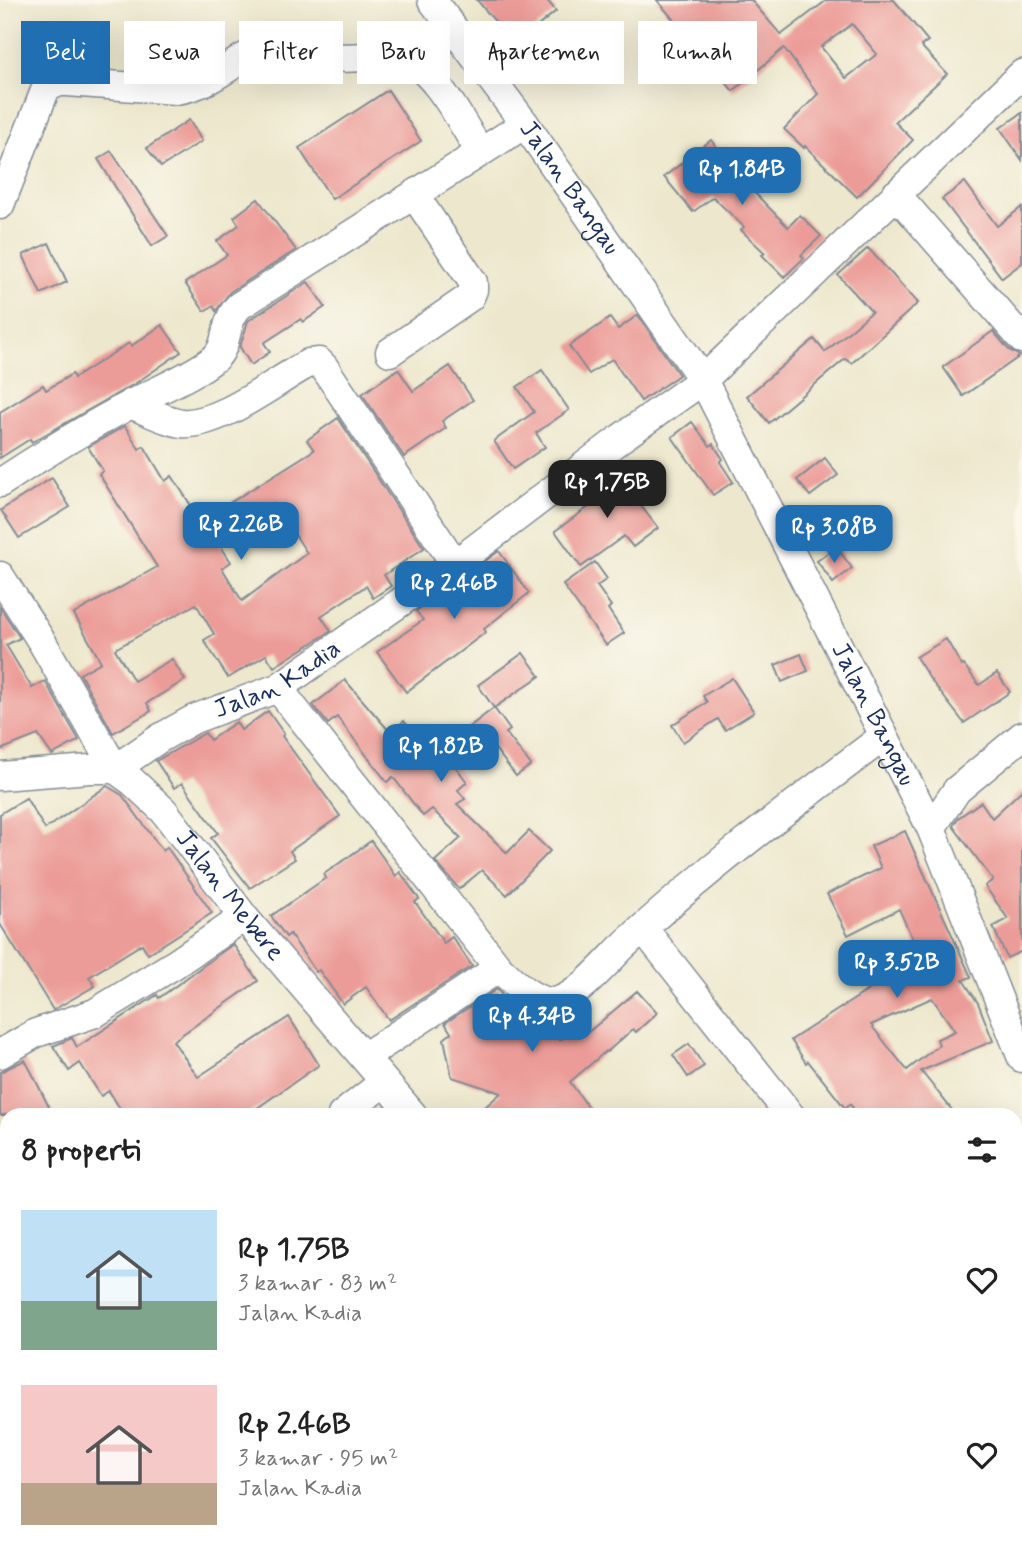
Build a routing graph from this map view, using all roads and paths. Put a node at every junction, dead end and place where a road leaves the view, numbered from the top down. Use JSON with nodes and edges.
{"nodes":[{"id":1,"x":432,"y":0,"type":"edge"},
{"id":2,"x":1022,"y":74,"type":"edge"},
{"id":3,"x":525,"y":124,"type":"junction"},
{"id":4,"x":480,"y":152,"type":"junction"},
{"id":5,"x":896,"y":194,"type":"junction"},
{"id":6,"x":415,"y":196,"type":"junction"},
{"id":7,"x":0,"y":205,"type":"edge"},
{"id":8,"x":1022,"y":339,"type":"edge"},
{"id":9,"x":390,"y":352,"type":"dead end"},
{"id":10,"x":703,"y":380,"type":"junction"},
{"id":11,"x":130,"y":404,"type":"junction"},
{"id":12,"x":0,"y":483,"type":"edge"},
{"id":13,"x":455,"y":564,"type":"junction"},
{"id":14,"x":0,"y":576,"type":"edge"},
{"id":15,"x":278,"y":688,"type":"junction"},
{"id":16,"x":1022,"y":736,"type":"edge"},
{"id":17,"x":883,"y":737,"type":"junction"},
{"id":18,"x":115,"y":769,"type":"junction"},
{"id":19,"x":0,"y":776,"type":"edge"},
{"id":20,"x":931,"y":828,"type":"junction"},
{"id":21,"x":244,"y":917,"type":"junction"},
{"id":22,"x":643,"y":928,"type":"junction"},
{"id":23,"x":499,"y":968,"type":"junction"},
{"id":24,"x":0,"y":1054,"type":"edge"},
{"id":25,"x":364,"y":1057,"type":"junction"},
{"id":26,"x":1022,"y":1058,"type":"edge"},
{"id":27,"x":384,"y":1082,"type":"junction"},
{"id":28,"x":351,"y":1108,"type":"edge"},
{"id":29,"x":408,"y":1108,"type":"edge"},
{"id":30,"x":784,"y":1108,"type":"edge"}],
"edges":[{"from":1,"to":3,"type":"street","name":"Jalan Bangau"},
{"from":2,"to":5,"type":"street"},
{"from":3,"to":4,"type":"street"},
{"from":3,"to":10,"type":"street","name":"Jalan Bangau"},
{"from":4,"to":6,"type":"street"},
{"from":4,"to":7,"type":"street"},
{"from":5,"to":8,"type":"street"},
{"from":5,"to":10,"type":"street"},
{"from":6,"to":9,"type":"street"},
{"from":6,"to":11,"type":"street"},
{"from":10,"to":13,"type":"street","name":"Jalan Kadia"},
{"from":10,"to":17,"type":"street","name":"Jalan Bangau"},
{"from":11,"to":12,"type":"street"},
{"from":11,"to":13,"type":"street"},
{"from":13,"to":15,"type":"street","name":"Jalan Kadia"},
{"from":14,"to":18,"type":"street"},
{"from":15,"to":18,"type":"street","name":"Jalan Kadia"},
{"from":15,"to":23,"type":"street"},
{"from":16,"to":20,"type":"street"},
{"from":17,"to":20,"type":"street","name":"Jalan Bangau"},
{"from":17,"to":22,"type":"street"},
{"from":18,"to":19,"type":"street"},
{"from":18,"to":21,"type":"street","name":"Jalan Mebere"},
{"from":20,"to":26,"type":"street","name":"Jalan Bangau"},
{"from":21,"to":24,"type":"street"},
{"from":21,"to":25,"type":"street","name":"Jalan Mebere"},
{"from":22,"to":23,"type":"street"},
{"from":22,"to":30,"type":"street"},
{"from":23,"to":25,"type":"street"},
{"from":25,"to":27,"type":"street","name":"Jalan Mebere"},
{"from":27,"to":28,"type":"street"},
{"from":27,"to":29,"type":"street","name":"Jalan Mebere"}]}
